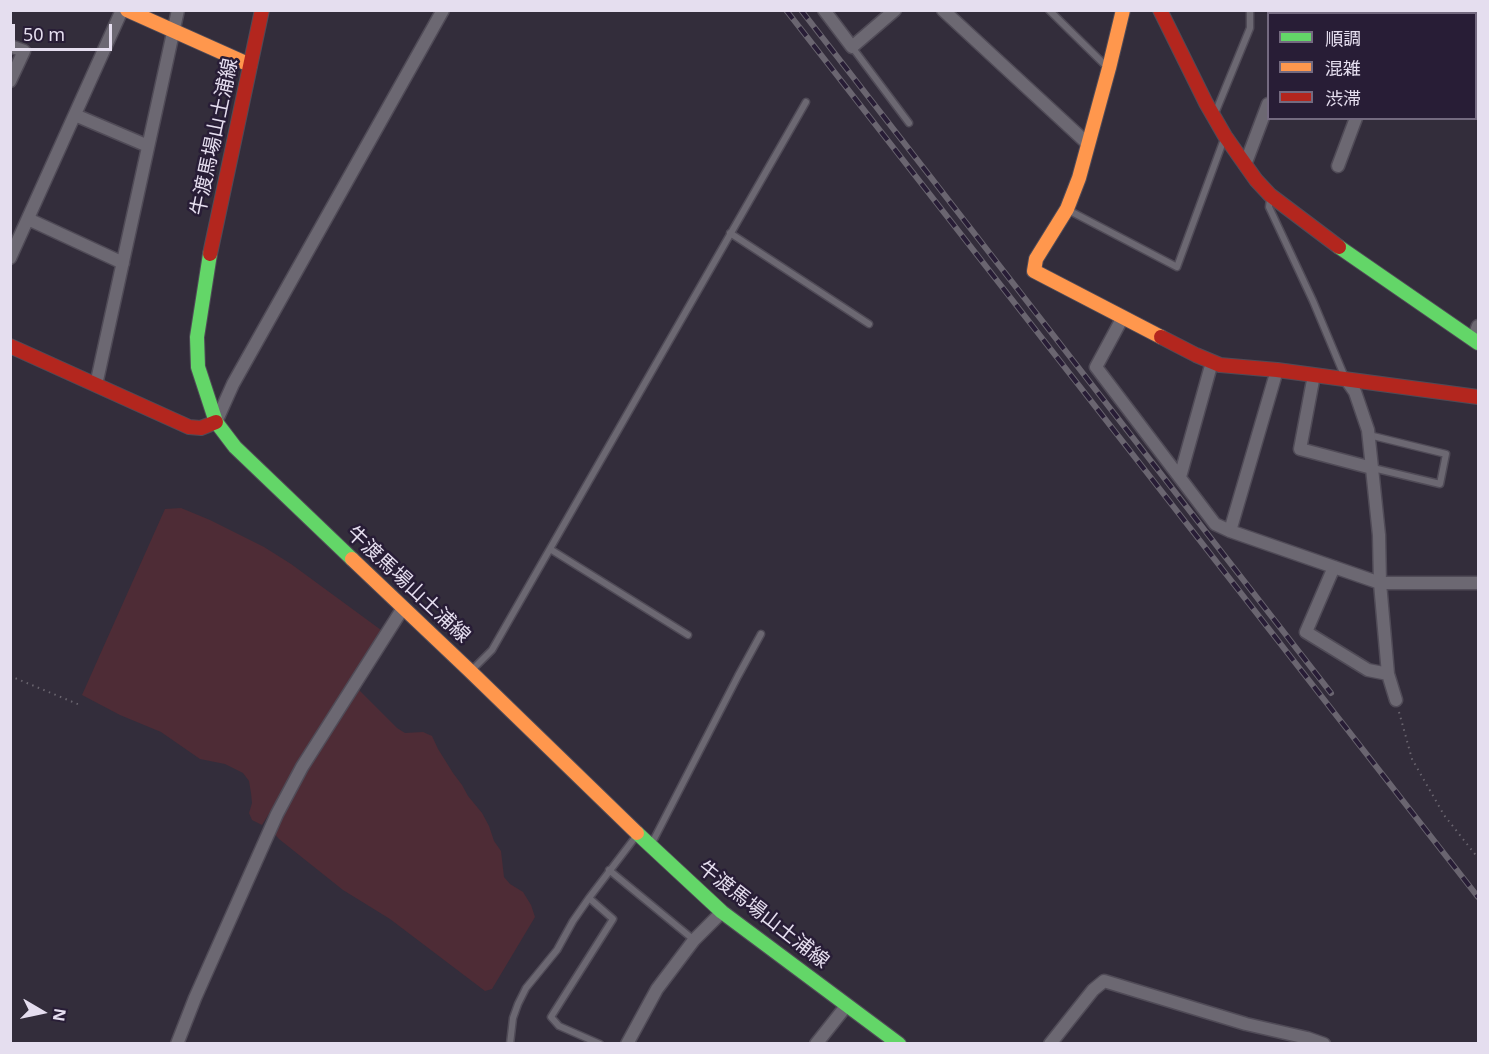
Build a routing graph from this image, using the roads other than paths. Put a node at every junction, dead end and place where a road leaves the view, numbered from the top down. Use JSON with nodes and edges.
{"nodes":[{"id":1,"x":124,"y":10,"type":"edge"},
{"id":2,"x":178,"y":10,"type":"edge"},
{"id":3,"x":262,"y":10,"type":"edge"},
{"id":4,"x":443,"y":10,"type":"edge"},
{"id":5,"x":824,"y":10,"type":"edge"},
{"id":6,"x":895,"y":10,"type":"edge"},
{"id":7,"x":943,"y":10,"type":"edge"},
{"id":8,"x":1049,"y":10,"type":"edge"},
{"id":9,"x":1123,"y":10,"type":"edge"},
{"id":10,"x":1160,"y":10,"type":"edge"},
{"id":11,"x":1250,"y":10,"type":"edge"},
{"id":12,"x":173,"y":30,"type":"junction"},
{"id":13,"x":10,"y":46,"type":"edge"},
{"id":14,"x":852,"y":47,"type":"junction"},
{"id":15,"x":250,"y":65,"type":"junction"},
{"id":16,"x":1109,"y":68,"type":"junction"},
{"id":17,"x":10,"y":81,"type":"edge"},
{"id":18,"x":806,"y":102,"type":"dead end"},
{"id":19,"x":1267,"y":109,"type":"edge"},
{"id":20,"x":75,"y":115,"type":"junction"},
{"id":21,"x":1214,"y":117,"type":"junction"},
{"id":22,"x":1355,"y":120,"type":"edge"},
{"id":23,"x":909,"y":123,"type":"dead end"},
{"id":24,"x":1225,"y":136,"type":"junction"},
{"id":25,"x":1088,"y":144,"type":"junction"},
{"id":26,"x":148,"y":146,"type":"junction"},
{"id":27,"x":1245,"y":165,"type":"junction"},
{"id":28,"x":1338,"y":166,"type":"dead end"},
{"id":29,"x":1270,"y":195,"type":"junction"},
{"id":30,"x":1067,"y":209,"type":"junction"},
{"id":31,"x":28,"y":219,"type":"junction"},
{"id":32,"x":730,"y":233,"type":"junction"},
{"id":33,"x":10,"y":258,"type":"edge"},
{"id":34,"x":123,"y":263,"type":"junction"},
{"id":35,"x":1123,"y":317,"type":"junction"},
{"id":36,"x":869,"y":324,"type":"dead end"},
{"id":37,"x":1477,"y":336,"type":"edge"},
{"id":38,"x":10,"y":346,"type":"edge"},
{"id":39,"x":1212,"y":362,"type":"junction"},
{"id":40,"x":1277,"y":370,"type":"junction"},
{"id":41,"x":1314,"y":375,"type":"junction"},
{"id":42,"x":1346,"y":379,"type":"junction"},
{"id":43,"x":96,"y":385,"type":"junction"},
{"id":44,"x":1479,"y":397,"type":"edge"},
{"id":45,"x":216,"y":422,"type":"junction"},
{"id":46,"x":1368,"y":435,"type":"junction"},
{"id":47,"x":1372,"y":468,"type":"junction"},
{"id":48,"x":1180,"y":477,"type":"junction"},
{"id":49,"x":1230,"y":531,"type":"junction"},
{"id":50,"x":550,"y":549,"type":"junction"},
{"id":51,"x":1334,"y":567,"type":"junction"},
{"id":52,"x":1380,"y":583,"type":"junction"},
{"id":53,"x":1479,"y":583,"type":"edge"},
{"id":54,"x":403,"y":608,"type":"junction"},
{"id":55,"x":762,"y":634,"type":"dead end"},
{"id":56,"x":688,"y":635,"type":"dead end"},
{"id":57,"x":470,"y":671,"type":"junction"},
{"id":58,"x":1388,"y":674,"type":"junction"},
{"id":59,"x":1396,"y":700,"type":"road end"},
{"id":60,"x":637,"y":834,"type":"junction"},
{"id":61,"x":650,"y":846,"type":"junction"},
{"id":62,"x":609,"y":870,"type":"junction"},
{"id":63,"x":589,"y":898,"type":"junction"},
{"id":64,"x":722,"y":912,"type":"junction"},
{"id":65,"x":694,"y":940,"type":"junction"},
{"id":66,"x":848,"y":1005,"type":"junction"},
{"id":67,"x":177,"y":1044,"type":"edge"},
{"id":68,"x":510,"y":1044,"type":"edge"},
{"id":69,"x":600,"y":1044,"type":"edge"},
{"id":70,"x":627,"y":1044,"type":"edge"},
{"id":71,"x":816,"y":1044,"type":"edge"},
{"id":72,"x":899,"y":1044,"type":"edge"},
{"id":73,"x":1050,"y":1044,"type":"edge"},
{"id":74,"x":1324,"y":1044,"type":"edge"}],
"edges":[{"from":1,"to":12,"type":"street"},
{"from":1,"to":20,"type":"street"},
{"from":2,"to":12,"type":"street"},
{"from":3,"to":15,"type":"street","name":"牛渡馬場山土浦線"},
{"from":4,"to":45,"type":"street"},
{"from":5,"to":14,"type":"street"},
{"from":6,"to":14,"type":"street"},
{"from":7,"to":25,"type":"street"},
{"from":8,"to":16,"type":"lane"},
{"from":9,"to":16,"type":"street"},
{"from":10,"to":21,"type":"street"},
{"from":11,"to":21,"type":"lane"},
{"from":12,"to":15,"type":"street"},
{"from":12,"to":26,"type":"street"},
{"from":13,"to":17,"type":"street"},
{"from":14,"to":23,"type":"lane"},
{"from":15,"to":45,"type":"street","name":"牛渡馬場山土浦線"},
{"from":16,"to":25,"type":"street"},
{"from":18,"to":32,"type":"lane"},
{"from":19,"to":27,"type":"street"},
{"from":20,"to":26,"type":"street"},
{"from":20,"to":31,"type":"street"},
{"from":21,"to":24,"type":"street"},
{"from":22,"to":28,"type":"street"},
{"from":24,"to":27,"type":"street"},
{"from":24,"to":30,"type":"lane"},
{"from":25,"to":30,"type":"street"},
{"from":26,"to":34,"type":"street"},
{"from":27,"to":29,"type":"street"},
{"from":29,"to":37,"type":"street"},
{"from":29,"to":42,"type":"lane"},
{"from":30,"to":35,"type":"street"},
{"from":31,"to":33,"type":"street"},
{"from":31,"to":34,"type":"street"},
{"from":32,"to":36,"type":"lane"},
{"from":32,"to":50,"type":"lane"},
{"from":34,"to":43,"type":"street"},
{"from":35,"to":39,"type":"street"},
{"from":35,"to":48,"type":"street"},
{"from":38,"to":43,"type":"street"},
{"from":39,"to":40,"type":"street"},
{"from":39,"to":48,"type":"street"},
{"from":40,"to":41,"type":"street"},
{"from":40,"to":49,"type":"street"},
{"from":41,"to":42,"type":"street"},
{"from":41,"to":47,"type":"street"},
{"from":42,"to":44,"type":"street"},
{"from":42,"to":46,"type":"street"},
{"from":43,"to":45,"type":"street"},
{"from":45,"to":54,"type":"street","name":"牛渡馬場山土浦線"},
{"from":46,"to":47,"type":"street"},
{"from":46,"to":47,"type":"lane"},
{"from":47,"to":52,"type":"street"},
{"from":48,"to":49,"type":"street"},
{"from":49,"to":51,"type":"street"},
{"from":50,"to":56,"type":"lane"},
{"from":50,"to":57,"type":"lane"},
{"from":51,"to":52,"type":"street"},
{"from":51,"to":58,"type":"street"},
{"from":52,"to":53,"type":"street"},
{"from":52,"to":58,"type":"street"},
{"from":54,"to":57,"type":"street","name":"牛渡馬場山土浦線"},
{"from":54,"to":67,"type":"street"},
{"from":55,"to":61,"type":"lane"},
{"from":57,"to":60,"type":"street","name":"牛渡馬場山土浦線"},
{"from":58,"to":59,"type":"street"},
{"from":60,"to":61,"type":"street","name":"牛渡馬場山土浦線"},
{"from":60,"to":62,"type":"lane"},
{"from":61,"to":64,"type":"street","name":"牛渡馬場山土浦線"},
{"from":62,"to":63,"type":"lane"},
{"from":62,"to":65,"type":"lane"},
{"from":63,"to":68,"type":"lane"},
{"from":63,"to":69,"type":"lane"},
{"from":64,"to":65,"type":"street"},
{"from":64,"to":66,"type":"street","name":"牛渡馬場山土浦線"},
{"from":65,"to":70,"type":"street"},
{"from":66,"to":71,"type":"street"},
{"from":66,"to":72,"type":"street","name":"牛渡馬場山土浦線"},
{"from":73,"to":74,"type":"street"}]}
